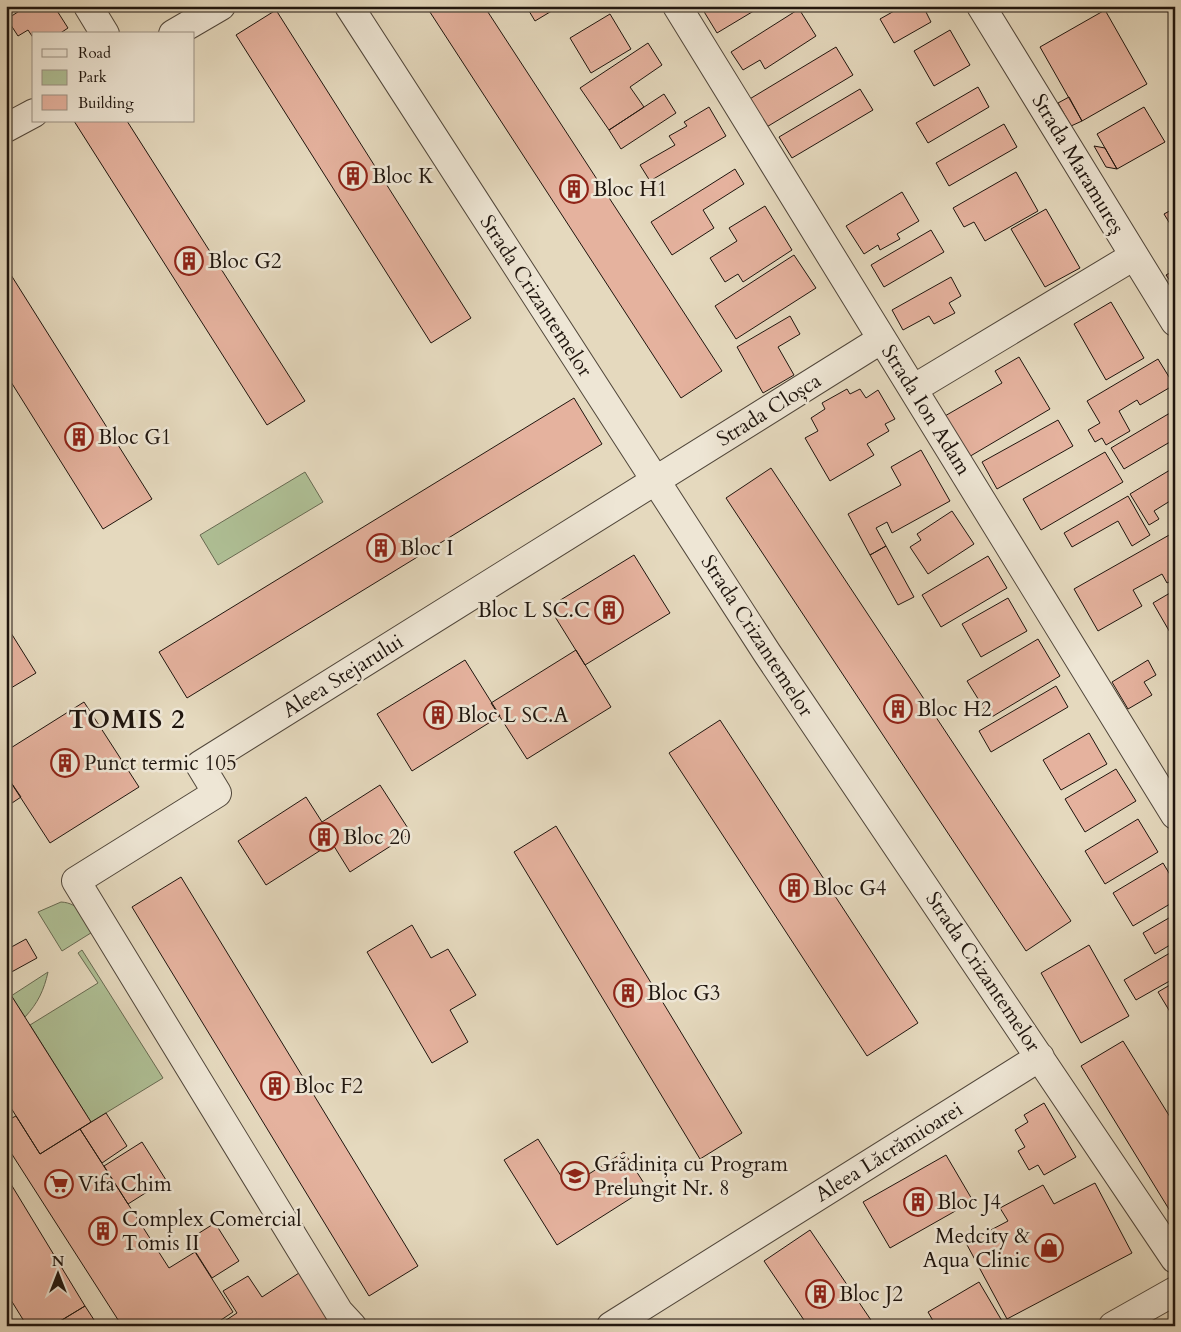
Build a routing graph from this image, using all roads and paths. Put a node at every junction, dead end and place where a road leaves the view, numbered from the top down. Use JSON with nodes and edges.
{"nodes":[{"id":1,"x":88,"y":6,"type":"edge"},
{"id":2,"x":221,"y":6,"type":"edge"},
{"id":3,"x":349,"y":6,"type":"edge"},
{"id":4,"x":677,"y":6,"type":"edge"},
{"id":5,"x":981,"y":6,"type":"edge"},
{"id":6,"x":104,"y":32,"type":"edge"},
{"id":7,"x":176,"y":32,"type":"edge"},
{"id":8,"x":32,"y":114,"type":"edge"},
{"id":9,"x":6,"y":128,"type":"edge"},
{"id":10,"x":1134,"y":256,"type":"junction"},
{"id":11,"x":1175,"y":322,"type":"edge"},
{"id":12,"x":882,"y":339,"type":"junction"},
{"id":13,"x":913,"y":389,"type":"junction"},
{"id":14,"x":655,"y":481,"type":"junction"},
{"id":15,"x":1175,"y":815,"type":"edge"},
{"id":16,"x":1040,"y":1057,"type":"junction"},
{"id":17,"x":1175,"y":1259,"type":"edge"},
{"id":18,"x":1175,"y":1291,"type":"edge"},
{"id":19,"x":352,"y":1326,"type":"edge"},
{"id":20,"x":611,"y":1326,"type":"edge"},
{"id":21,"x":1113,"y":1326,"type":"edge"}],
"edges":[{"from":1,"to":6,"type":"street"},
{"from":2,"to":7,"type":"street"},
{"from":3,"to":14,"type":"street","name":"Strada Crizantemelor"},
{"from":4,"to":12,"type":"street","name":"Strada Ion Adam"},
{"from":5,"to":10,"type":"street","name":"Strada Maramureș"},
{"from":8,"to":9,"type":"street"},
{"from":10,"to":11,"type":"street","name":"Strada Maramureș"},
{"from":10,"to":13,"type":"street"},
{"from":12,"to":13,"type":"street","name":"Strada Ion Adam"},
{"from":12,"to":14,"type":"street","name":"Strada Cloșca"},
{"from":13,"to":15,"type":"street","name":"Strada Ion Adam"},
{"from":14,"to":16,"type":"street","name":"Strada Crizantemelor"},
{"from":14,"to":19,"type":"street","name":"Aleea Stejarului"},
{"from":16,"to":17,"type":"street","name":"Strada Crizantemelor"},
{"from":16,"to":20,"type":"street","name":"Aleea Lăcrămioarei"},
{"from":18,"to":21,"type":"street"}]}
